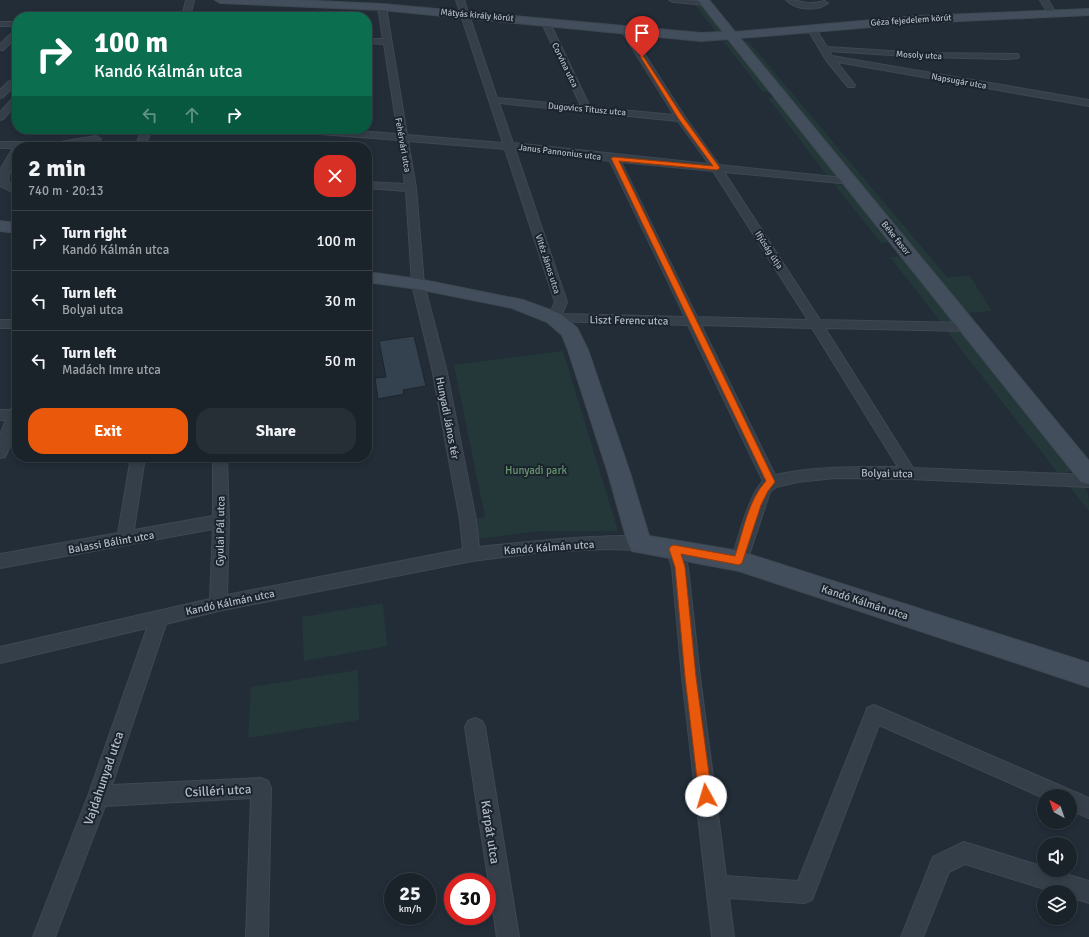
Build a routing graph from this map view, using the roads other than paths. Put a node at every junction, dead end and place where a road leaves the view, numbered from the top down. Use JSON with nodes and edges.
{"nodes":[{"id":1,"x":190,"y":0,"type":"edge"},
{"id":2,"x":220,"y":0,"type":"edge"},
{"id":3,"x":460,"y":0,"type":"edge"},
{"id":4,"x":673,"y":0,"type":"edge"},
{"id":5,"x":790,"y":0,"type":"edge"},
{"id":6,"x":1044,"y":0,"type":"edge"},
{"id":7,"x":823,"y":1,"type":"edge"},
{"id":8,"x":704,"y":2,"type":"edge"},
{"id":9,"x":382,"y":7,"type":"junction"},
{"id":10,"x":187,"y":12,"type":"edge"},
{"id":11,"x":1052,"y":12,"type":"junction"},
{"id":12,"x":1089,"y":12,"type":"edge"},
{"id":13,"x":464,"y":14,"type":"junction"},
{"id":14,"x":820,"y":14,"type":"dead end"},
{"id":15,"x":545,"y":21,"type":"junction"},
{"id":16,"x":0,"y":24,"type":"edge"},
{"id":17,"x":12,"y":24,"type":"edge"},
{"id":18,"x":811,"y":28,"type":"junction"},
{"id":19,"x":625,"y":30,"type":"junction"},
{"id":20,"x":733,"y":36,"type":"junction"},
{"id":21,"x":12,"y":37,"type":"edge"},
{"id":22,"x":372,"y":41,"type":"edge"},
{"id":23,"x":387,"y":42,"type":"junction"},
{"id":24,"x":0,"y":48,"type":"edge"},
{"id":25,"x":824,"y":49,"type":"junction"},
{"id":26,"x":1015,"y":56,"type":"dead end"},
{"id":27,"x":829,"y":58,"type":"junction"},
{"id":28,"x":12,"y":84,"type":"edge"},
{"id":29,"x":850,"y":85,"type":"dead end"},
{"id":30,"x":0,"y":94,"type":"edge"},
{"id":31,"x":493,"y":100,"type":"junction"},
{"id":32,"x":12,"y":104,"type":"edge"},
{"id":33,"x":1089,"y":104,"type":"edge"},
{"id":34,"x":587,"y":109,"type":"junction"},
{"id":35,"x":0,"y":116,"type":"edge"},
{"id":36,"x":681,"y":118,"type":"junction"},
{"id":37,"x":354,"y":134,"type":"edge"},
{"id":38,"x":402,"y":138,"type":"junction"},
{"id":39,"x":0,"y":146,"type":"edge"},
{"id":40,"x":510,"y":146,"type":"junction"},
{"id":41,"x":12,"y":147,"type":"edge"},
{"id":42,"x":12,"y":158,"type":"edge"},
{"id":43,"x":614,"y":158,"type":"junction"},
{"id":44,"x":717,"y":168,"type":"junction"},
{"id":45,"x":850,"y":181,"type":"junction"},
{"id":46,"x":372,"y":185,"type":"edge"},
{"id":47,"x":411,"y":188,"type":"junction"},
{"id":48,"x":12,"y":190,"type":"edge"},
{"id":49,"x":0,"y":226,"type":"edge"},
{"id":50,"x":12,"y":227,"type":"edge"},
{"id":51,"x":372,"y":278,"type":"edge"},
{"id":52,"x":418,"y":284,"type":"junction"},
{"id":53,"x":554,"y":318,"type":"junction"},
{"id":54,"x":692,"y":321,"type":"junction"},
{"id":55,"x":816,"y":322,"type":"junction"},
{"id":56,"x":0,"y":324,"type":"edge"},
{"id":57,"x":12,"y":324,"type":"edge"},
{"id":58,"x":967,"y":327,"type":"junction"},
{"id":59,"x":12,"y":414,"type":"edge"},
{"id":60,"x":0,"y":415,"type":"edge"},
{"id":61,"x":12,"y":425,"type":"edge"},
{"id":62,"x":0,"y":453,"type":"edge"},
{"id":63,"x":137,"y":462,"type":"edge"},
{"id":64,"x":220,"y":462,"type":"edge"},
{"id":65,"x":909,"y":473,"type":"junction"},
{"id":66,"x":1089,"y":476,"type":"edge"},
{"id":67,"x":1089,"y":480,"type":"edge"},
{"id":68,"x":771,"y":482,"type":"junction"},
{"id":69,"x":221,"y":521,"type":"junction"},
{"id":70,"x":125,"y":540,"type":"junction"},
{"id":71,"x":640,"y":544,"type":"junction"},
{"id":72,"x":674,"y":549,"type":"junction"},
{"id":73,"x":472,"y":554,"type":"junction"},
{"id":74,"x":0,"y":561,"type":"edge"},
{"id":75,"x":739,"y":561,"type":"junction"},
{"id":76,"x":218,"y":604,"type":"junction"},
{"id":77,"x":159,"y":618,"type":"junction"},
{"id":78,"x":0,"y":655,"type":"edge"},
{"id":79,"x":1089,"y":675,"type":"edge"},
{"id":80,"x":475,"y":727,"type":"dead end"},
{"id":81,"x":1046,"y":789,"type":"edge"},
{"id":82,"x":98,"y":796,"type":"junction"},
{"id":83,"x":1077,"y":803,"type":"edge"},
{"id":84,"x":1089,"y":808,"type":"edge"},
{"id":85,"x":716,"y":886,"type":"junction"},
{"id":86,"x":1089,"y":892,"type":"edge"},
{"id":87,"x":44,"y":937,"type":"edge"},
{"id":88,"x":257,"y":937,"type":"edge"},
{"id":89,"x":508,"y":937,"type":"edge"},
{"id":90,"x":723,"y":937,"type":"edge"},
{"id":91,"x":912,"y":937,"type":"edge"}],
"edges":[{"from":1,"to":10,"type":"street"},
{"from":2,"to":9,"type":"street","name":"Mátyás király körút"},
{"from":3,"to":13,"type":"street","name":"Vitéz János utca"},
{"from":4,"to":8,"type":"street"},
{"from":5,"to":7,"type":"street"},
{"from":6,"to":11,"type":"street"},
{"from":7,"to":14,"type":"street"},
{"from":8,"to":20,"type":"street","name":"Béke fasor"},
{"from":9,"to":13,"type":"street","name":"Mátyás király körút"},
{"from":9,"to":23,"type":"street","name":"Fehérvári utca"},
{"from":11,"to":12,"type":"street","name":"Géza fejedelem körút"},
{"from":11,"to":18,"type":"street","name":"Géza fejedelem körút"},
{"from":13,"to":15,"type":"street","name":"Mátyás király körút"},
{"from":13,"to":31,"type":"street","name":"Vitéz János utca"},
{"from":15,"to":19,"type":"street","name":"Mátyás király körút"},
{"from":15,"to":34,"type":"street","name":"Corvina utca"},
{"from":16,"to":17,"type":"street"},
{"from":18,"to":20,"type":"street","name":"Géza fejedelem körút"},
{"from":18,"to":25,"type":"street"},
{"from":19,"to":20,"type":"street","name":"Mátyás király körút"},
{"from":19,"to":36,"type":"street","name":"Ifjúság útja"},
{"from":20,"to":45,"type":"street","name":"Béke fasor"},
{"from":21,"to":24,"type":"street"},
{"from":22,"to":23,"type":"street"},
{"from":23,"to":38,"type":"street","name":"Fehérvári utca"},
{"from":25,"to":26,"type":"street","name":"Mosoly utca"},
{"from":25,"to":27,"type":"street"},
{"from":27,"to":29,"type":"street"},
{"from":27,"to":33,"type":"street","name":"Napsugár utca"},
{"from":28,"to":30,"type":"street"},
{"from":31,"to":34,"type":"street","name":"Dugovics Titusz utca"},
{"from":31,"to":40,"type":"street","name":"Vitéz János utca"},
{"from":32,"to":35,"type":"street"},
{"from":34,"to":36,"type":"street","name":"Dugovics Titusz utca"},
{"from":36,"to":44,"type":"street","name":"Ifjúság útja"},
{"from":37,"to":38,"type":"street","name":"Janus Pannonius utca"},
{"from":38,"to":40,"type":"street","name":"Janus Pannonius utca"},
{"from":38,"to":47,"type":"street","name":"Fehérvári utca"},
{"from":39,"to":41,"type":"street"},
{"from":40,"to":43,"type":"street","name":"Janus Pannonius utca"},
{"from":40,"to":53,"type":"street","name":"Vitéz János utca"},
{"from":42,"to":48,"type":"street"},
{"from":43,"to":44,"type":"street","name":"Janus Pannonius utca"},
{"from":43,"to":54,"type":"street"},
{"from":44,"to":45,"type":"street","name":"Janus Pannonius utca"},
{"from":44,"to":55,"type":"street","name":"Ifjúság útja"},
{"from":45,"to":58,"type":"street","name":"Béke fasor"},
{"from":46,"to":47,"type":"street"},
{"from":47,"to":52,"type":"street","name":"Fehérvári utca"},
{"from":49,"to":50,"type":"street"},
{"from":51,"to":52,"type":"street","name":"Liszt Ferenc utca"},
{"from":52,"to":53,"type":"street","name":"Liszt Ferenc utca"},
{"from":52,"to":73,"type":"street","name":"Hunyadi János tér"},
{"from":53,"to":54,"type":"street","name":"Liszt Ferenc utca"},
{"from":53,"to":71,"type":"street"},
{"from":54,"to":55,"type":"street","name":"Liszt Ferenc utca"},
{"from":54,"to":68,"type":"street"},
{"from":55,"to":58,"type":"street","name":"Liszt Ferenc utca"},
{"from":55,"to":65,"type":"street","name":"Ifjúság útja"},
{"from":56,"to":57,"type":"street"},
{"from":58,"to":66,"type":"street","name":"Béke fasor"},
{"from":59,"to":60,"type":"street"},
{"from":61,"to":62,"type":"street"},
{"from":63,"to":70,"type":"street"},
{"from":64,"to":69,"type":"street","name":"Gyulai Pál utca"},
{"from":65,"to":67,"type":"street","name":"Bolyai utca"},
{"from":65,"to":68,"type":"street","name":"Bolyai utca"},
{"from":68,"to":75,"type":"street"},
{"from":69,"to":70,"type":"street","name":"Balassi Bálint utca"},
{"from":69,"to":76,"type":"street","name":"Gyulai Pál utca"},
{"from":70,"to":74,"type":"street","name":"Balassi Bálint utca"},
{"from":71,"to":72,"type":"street","name":"Kandó Kálmán utca"},
{"from":71,"to":73,"type":"street","name":"Kandó Kálmán utca"},
{"from":72,"to":75,"type":"street","name":"Kandó Kálmán utca"},
{"from":72,"to":85,"type":"street"},
{"from":73,"to":76,"type":"street","name":"Kandó Kálmán utca"},
{"from":75,"to":79,"type":"street","name":"Kandó Kálmán utca"},
{"from":76,"to":77,"type":"street","name":"Kandó Kálmán utca"},
{"from":77,"to":78,"type":"street","name":"Kandó Kálmán utca"},
{"from":77,"to":82,"type":"street","name":"Vajdahunyad utca"},
{"from":80,"to":89,"type":"street","name":"Kárpát utca"},
{"from":81,"to":85,"type":"street"},
{"from":82,"to":87,"type":"street","name":"Vajdahunyad utca"},
{"from":82,"to":88,"type":"street","name":"Csilléri utca"},
{"from":83,"to":84,"type":"street"},
{"from":85,"to":90,"type":"street"},
{"from":86,"to":91,"type":"street"}]}
